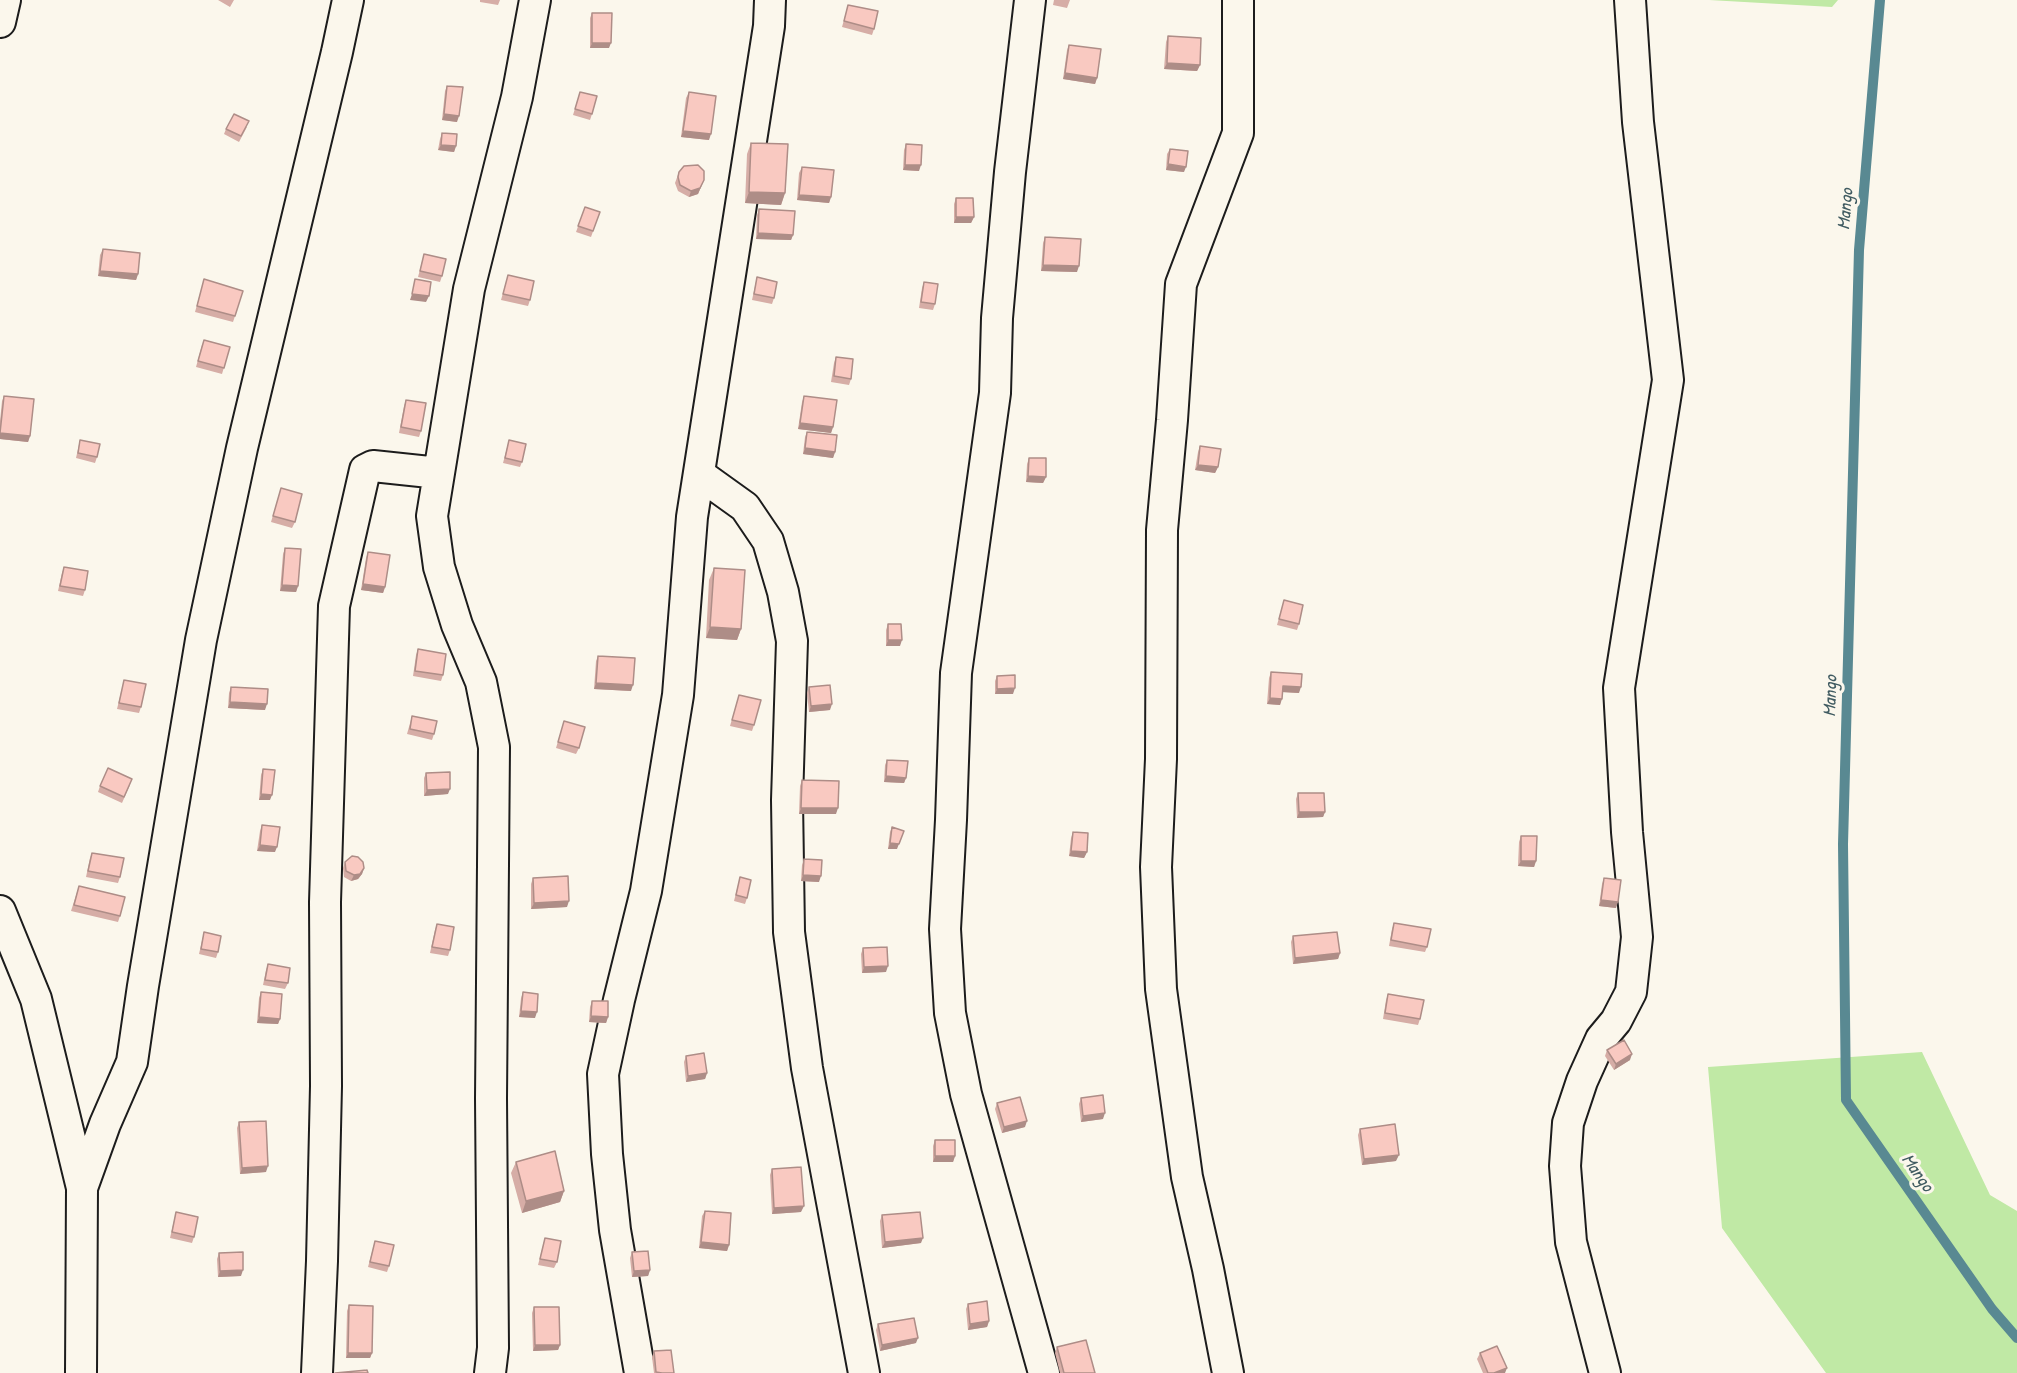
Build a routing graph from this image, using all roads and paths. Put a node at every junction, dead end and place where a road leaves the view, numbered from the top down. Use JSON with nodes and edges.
{"nodes":[{"id":1,"x":5,"y":0,"type":"edge"},
{"id":2,"x":348,"y":0,"type":"edge"},
{"id":3,"x":535,"y":0,"type":"edge"},
{"id":4,"x":770,"y":0,"type":"edge"},
{"id":5,"x":1030,"y":0,"type":"edge"},
{"id":6,"x":1238,"y":0,"type":"edge"},
{"id":7,"x":1630,"y":0,"type":"edge"},
{"id":8,"x":0,"y":22,"type":"edge"},
{"id":9,"x":439,"y":473,"type":"junction"},
{"id":10,"x":699,"y":474,"type":"junction"},
{"id":11,"x":0,"y":911,"type":"edge"},
{"id":12,"x":82,"y":1188,"type":"junction"},
{"id":13,"x":81,"y":1373,"type":"edge"},
{"id":14,"x":317,"y":1373,"type":"edge"},
{"id":15,"x":490,"y":1373,"type":"edge"},
{"id":16,"x":640,"y":1373,"type":"edge"},
{"id":17,"x":864,"y":1373,"type":"edge"},
{"id":18,"x":1044,"y":1373,"type":"edge"},
{"id":19,"x":1228,"y":1373,"type":"edge"},
{"id":20,"x":1605,"y":1373,"type":"edge"}],
"edges":[{"from":1,"to":8,"type":"street"},
{"from":2,"to":12,"type":"street"},
{"from":3,"to":9,"type":"street"},
{"from":4,"to":10,"type":"street"},
{"from":5,"to":18,"type":"street"},
{"from":6,"to":19,"type":"street"},
{"from":7,"to":20,"type":"street"},
{"from":9,"to":14,"type":"street"},
{"from":9,"to":15,"type":"street"},
{"from":10,"to":16,"type":"street"},
{"from":10,"to":17,"type":"street"},
{"from":11,"to":12,"type":"street"},
{"from":12,"to":13,"type":"street"}]}
